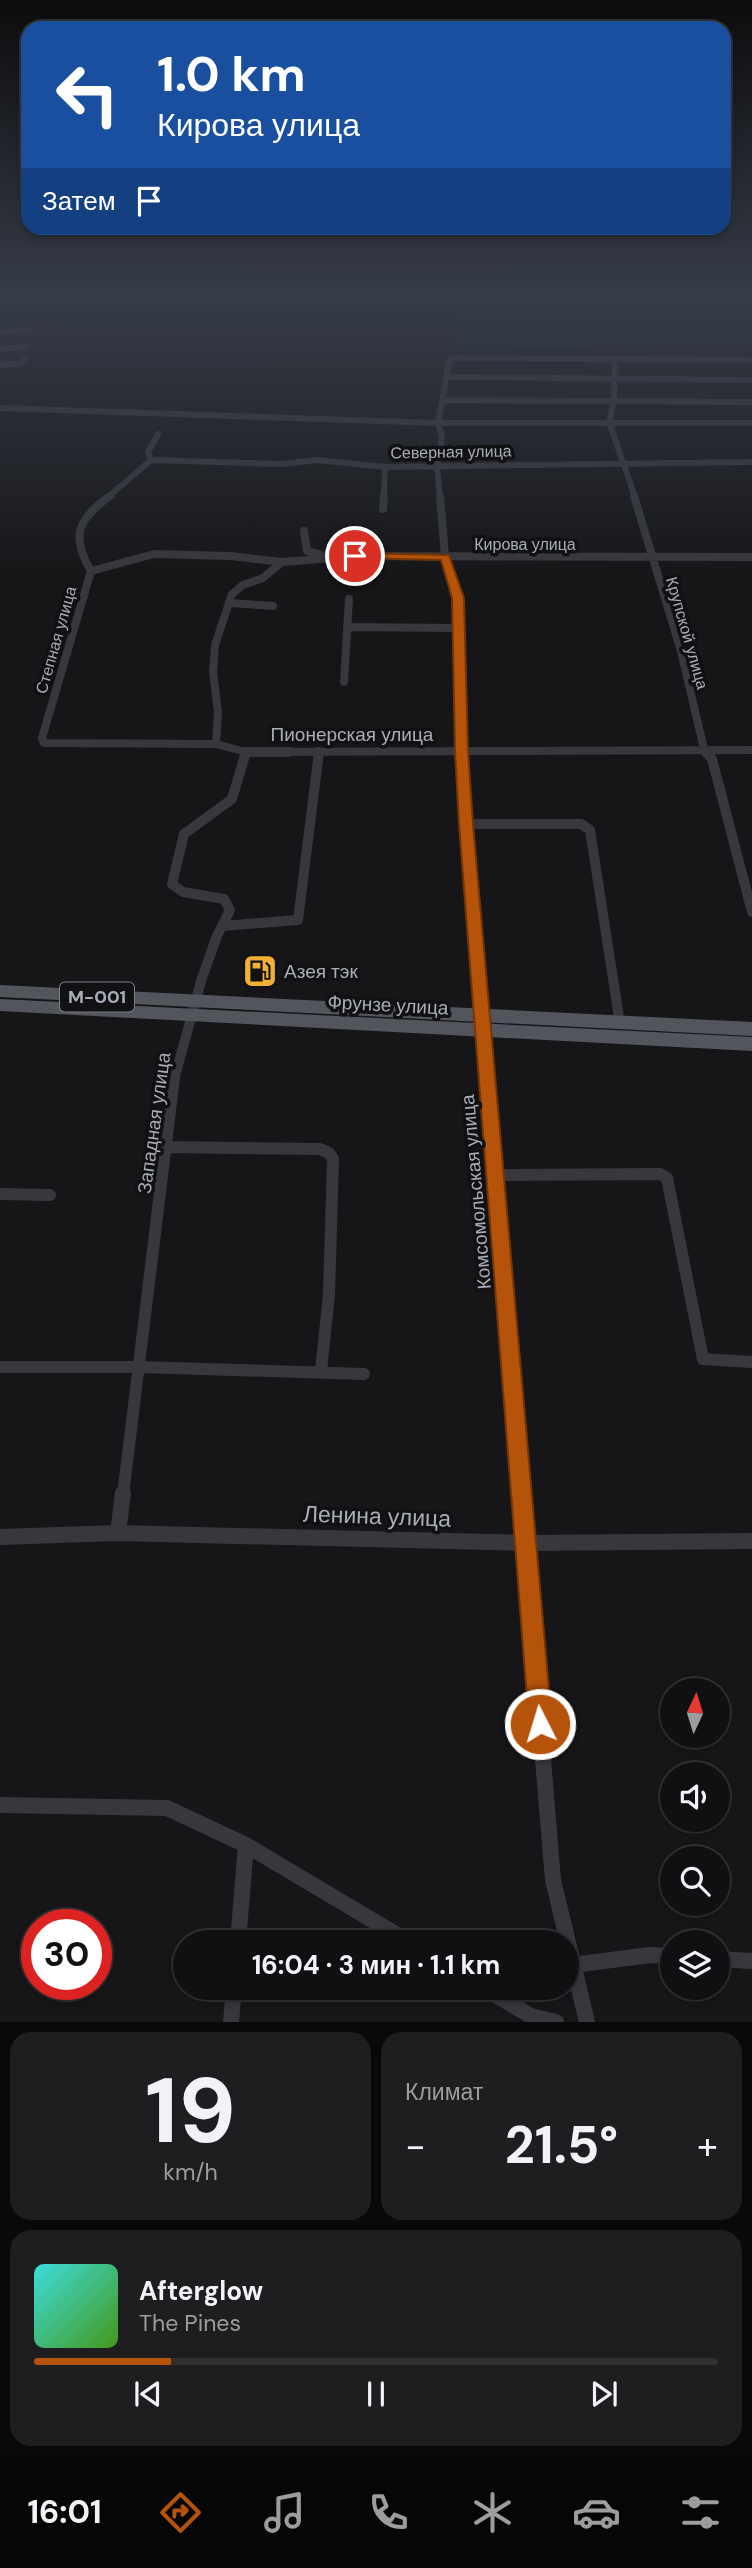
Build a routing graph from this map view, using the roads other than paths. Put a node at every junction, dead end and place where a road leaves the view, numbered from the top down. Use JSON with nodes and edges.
{"nodes":[{"id":1,"x":445,"y":389,"type":"edge"},
{"id":2,"x":614,"y":389,"type":"edge"},
{"id":3,"x":443,"y":400,"type":"junction"},
{"id":4,"x":614,"y":401,"type":"junction"},
{"id":5,"x":752,"y":402,"type":"edge"},
{"id":6,"x":0,"y":408,"type":"edge"},
{"id":7,"x":609,"y":422,"type":"junction"},
{"id":8,"x":438,"y":423,"type":"junction"},
{"id":9,"x":752,"y":423,"type":"edge"},
{"id":10,"x":158,"y":435,"type":"dead end"},
{"id":11,"x":151,"y":460,"type":"junction"},
{"id":12,"x":624,"y":462,"type":"junction"},
{"id":13,"x":752,"y":462,"type":"edge"},
{"id":14,"x":437,"y":466,"type":"junction"},
{"id":15,"x":385,"y":467,"type":"junction"},
{"id":16,"x":383,"y":509,"type":"dead end"},
{"id":17,"x":304,"y":531,"type":"dead end"},
{"id":18,"x":328,"y":557,"type":"junction"},
{"id":19,"x":445,"y":557,"type":"junction"},
{"id":20,"x":650,"y":557,"type":"junction"},
{"id":21,"x":752,"y":557,"type":"edge"},
{"id":22,"x":282,"y":562,"type":"junction"},
{"id":23,"x":91,"y":571,"type":"junction"},
{"id":24,"x":349,"y":598,"type":"dead end"},
{"id":25,"x":230,"y":603,"type":"junction"},
{"id":26,"x":273,"y":606,"type":"dead end"},
{"id":27,"x":347,"y":627,"type":"junction"},
{"id":28,"x":458,"y":628,"type":"junction"},
{"id":29,"x":344,"y":682,"type":"dead end"},
{"id":30,"x":43,"y":737,"type":"joint"},
{"id":31,"x":216,"y":744,"type":"junction"},
{"id":32,"x":704,"y":749,"type":"junction"},
{"id":33,"x":752,"y":750,"type":"edge"},
{"id":34,"x":319,"y":751,"type":"junction"},
{"id":35,"x":461,"y":751,"type":"junction"},
{"id":36,"x":247,"y":752,"type":"junction"},
{"id":37,"x":466,"y":824,"type":"junction"},
{"id":38,"x":752,"y":912,"type":"edge"},
{"id":39,"x":222,"y":926,"type":"junction"},
{"id":40,"x":0,"y":991,"type":"edge"},
{"id":41,"x":0,"y":1005,"type":"edge"},
{"id":42,"x":193,"y":1008,"type":"junction"},
{"id":43,"x":482,"y":1023,"type":"junction"},
{"id":44,"x":620,"y":1024,"type":"junction"},
{"id":45,"x":752,"y":1029,"type":"edge"},
{"id":46,"x":752,"y":1044,"type":"edge"},
{"id":47,"x":167,"y":1147,"type":"junction"},
{"id":48,"x":497,"y":1175,"type":"junction"},
{"id":49,"x":0,"y":1194,"type":"edge"},
{"id":50,"x":50,"y":1195,"type":"dead end"},
{"id":51,"x":752,"y":1362,"type":"edge"},
{"id":52,"x":0,"y":1367,"type":"edge"},
{"id":53,"x":140,"y":1367,"type":"junction"},
{"id":54,"x":321,"y":1371,"type":"junction"},
{"id":55,"x":364,"y":1374,"type":"dead end"},
{"id":56,"x":118,"y":1533,"type":"junction"},
{"id":57,"x":0,"y":1537,"type":"edge"},
{"id":58,"x":752,"y":1541,"type":"edge"},
{"id":59,"x":526,"y":1543,"type":"junction"},
{"id":60,"x":0,"y":1805,"type":"edge"},
{"id":61,"x":246,"y":1845,"type":"junction"},
{"id":62,"x":239,"y":1930,"type":"edge"},
{"id":63,"x":388,"y":1930,"type":"edge"},
{"id":64,"x":565,"y":1930,"type":"edge"},
{"id":65,"x":660,"y":1955,"type":"edge"},
{"id":66,"x":730,"y":1960,"type":"edge"},
{"id":67,"x":752,"y":1961,"type":"edge"},
{"id":68,"x":579,"y":1964,"type":"edge"},
{"id":69,"x":579,"y":1989,"type":"edge"},
{"id":70,"x":233,"y":2000,"type":"edge"},
{"id":71,"x":504,"y":2000,"type":"edge"},
{"id":72,"x":231,"y":2022,"type":"edge"},
{"id":73,"x":556,"y":2022,"type":"edge"},
{"id":74,"x":587,"y":2022,"type":"edge"}],
"edges":[{"from":1,"to":3,"type":"street","name":"Комсомольская улица"},
{"from":2,"to":4,"type":"street"},
{"from":3,"to":4,"type":"street"},
{"from":3,"to":8,"type":"street","name":"Комсомольская улица"},
{"from":4,"to":5,"type":"street"},
{"from":4,"to":7,"type":"street"},
{"from":6,"to":8,"type":"street"},
{"from":7,"to":8,"type":"street"},
{"from":7,"to":9,"type":"street"},
{"from":7,"to":12,"type":"street","name":"Крупской улица"},
{"from":8,"to":14,"type":"street","name":"Комсомольская улица"},
{"from":10,"to":11,"type":"street"},
{"from":11,"to":15,"type":"street","name":"Северная улица"},
{"from":11,"to":23,"type":"street","name":"Степная улица"},
{"from":12,"to":13,"type":"street","name":"Северная улица"},
{"from":12,"to":14,"type":"street","name":"Северная улица"},
{"from":12,"to":20,"type":"street","name":"Крупской улица"},
{"from":14,"to":15,"type":"street","name":"Северная улица"},
{"from":14,"to":19,"type":"street","name":"Комсомольская улица"},
{"from":15,"to":16,"type":"street"},
{"from":17,"to":18,"type":"street"},
{"from":18,"to":19,"type":"street","name":"Кирова улица"},
{"from":18,"to":22,"type":"street","name":"Кирова улица"},
{"from":19,"to":20,"type":"street","name":"Кирова улица"},
{"from":19,"to":28,"type":"street","name":"Комсомольская улица"},
{"from":20,"to":21,"type":"street","name":"Кирова улица"},
{"from":20,"to":32,"type":"street","name":"Крупской улица"},
{"from":22,"to":23,"type":"street","name":"Кирова улица"},
{"from":22,"to":25,"type":"street"},
{"from":23,"to":30,"type":"street","name":"Степная улица"},
{"from":24,"to":27,"type":"street"},
{"from":25,"to":26,"type":"street"},
{"from":25,"to":31,"type":"street"},
{"from":27,"to":28,"type":"street"},
{"from":27,"to":29,"type":"street"},
{"from":28,"to":35,"type":"street","name":"Комсомольская улица"},
{"from":30,"to":31,"type":"street","name":"Пионерская улица"},
{"from":31,"to":36,"type":"street","name":"Пионерская улица"},
{"from":32,"to":33,"type":"street","name":"Пионерская улица"},
{"from":32,"to":35,"type":"street","name":"Пионерская улица"},
{"from":32,"to":38,"type":"street","name":"Крупской улица"},
{"from":34,"to":35,"type":"street","name":"Пионерская улица"},
{"from":34,"to":36,"type":"street","name":"Пионерская улица"},
{"from":34,"to":39,"type":"street"},
{"from":35,"to":37,"type":"street","name":"Комсомольская улица"},
{"from":36,"to":39,"type":"street","name":"Западная улица"},
{"from":37,"to":43,"type":"street","name":"Комсомольская улица"},
{"from":37,"to":44,"type":"street"},
{"from":39,"to":42,"type":"street","name":"Западная улица"},
{"from":40,"to":42,"type":"main road","number":"M-001"},
{"from":41,"to":42,"type":"main road","number":"M-001"},
{"from":42,"to":43,"type":"main road","name":"Фрунзе улица","number":"M-001"},
{"from":42,"to":47,"type":"street","name":"Западная улица"},
{"from":43,"to":44,"type":"main road","name":"Фрунзе улица","number":"M-001"},
{"from":43,"to":46,"type":"main road","name":"Фрунзе улица","number":"M-001"},
{"from":43,"to":48,"type":"street","name":"Комсомольская улица"},
{"from":44,"to":45,"type":"main road","name":"Фрунзе улица","number":"M-001"},
{"from":47,"to":53,"type":"street","name":"Западная улица"},
{"from":47,"to":54,"type":"street"},
{"from":48,"to":51,"type":"street"},
{"from":48,"to":59,"type":"street","name":"Комсомольская улица"},
{"from":49,"to":50,"type":"street"},
{"from":52,"to":53,"type":"street"},
{"from":53,"to":54,"type":"street"},
{"from":53,"to":56,"type":"street","name":"Западная улица"},
{"from":54,"to":55,"type":"street"},
{"from":56,"to":57,"type":"street","name":"Ленина улица"},
{"from":56,"to":59,"type":"street","name":"Ленина улица"},
{"from":58,"to":59,"type":"street","name":"Ленина улица"},
{"from":59,"to":64,"type":"street","name":"Комсомольская улица"},
{"from":60,"to":61,"type":"street"},
{"from":61,"to":62,"type":"street"},
{"from":61,"to":63,"type":"street"},
{"from":65,"to":68,"type":"street"},
{"from":66,"to":67,"type":"street"},
{"from":69,"to":74,"type":"street","name":"Комсомольская улица"},
{"from":70,"to":72,"type":"street"},
{"from":71,"to":73,"type":"street"}]}
